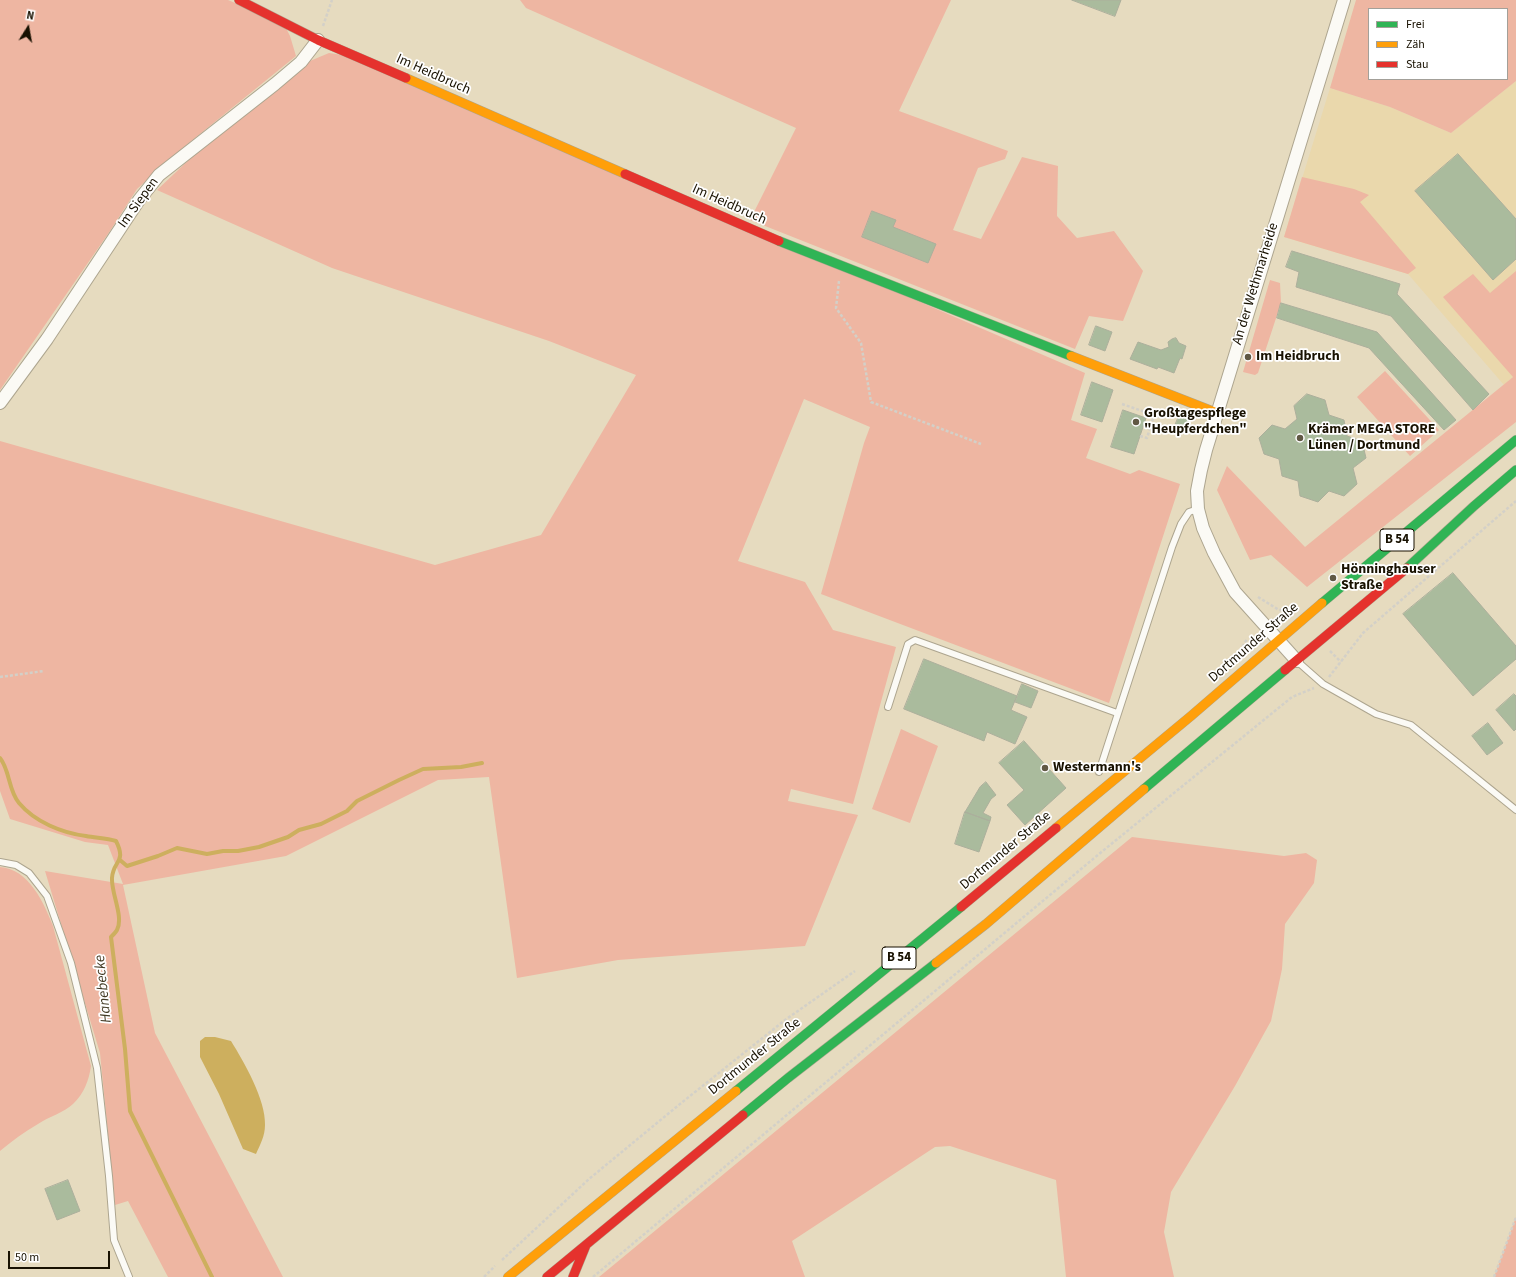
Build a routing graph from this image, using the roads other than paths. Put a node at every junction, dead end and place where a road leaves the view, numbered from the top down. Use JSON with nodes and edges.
{"nodes":[{"id":1,"x":240,"y":0,"type":"edge"},
{"id":2,"x":1343,"y":0,"type":"edge"},
{"id":3,"x":318,"y":40,"type":"junction"},
{"id":4,"x":0,"y":403,"type":"edge"},
{"id":5,"x":1217,"y":413,"type":"junction"},
{"id":6,"x":1516,"y":440,"type":"edge"},
{"id":7,"x":1516,"y":470,"type":"edge"},
{"id":8,"x":1198,"y":509,"type":"junction"},
{"id":9,"x":1278,"y":640,"type":"junction"},
{"id":10,"x":1297,"y":661,"type":"junction"},
{"id":11,"x":888,"y":707,"type":"dead end"},
{"id":12,"x":1117,"y":713,"type":"junction"},
{"id":13,"x":1099,"y":772,"type":"dead end"},
{"id":14,"x":1516,"y":810,"type":"edge"},
{"id":15,"x":0,"y":862,"type":"edge"},
{"id":16,"x":586,"y":1245,"type":"junction"},
{"id":17,"x":514,"y":1274,"type":"edge"},
{"id":18,"x":129,"y":1277,"type":"edge"},
{"id":19,"x":508,"y":1277,"type":"edge"},
{"id":20,"x":547,"y":1277,"type":"edge"},
{"id":21,"x":572,"y":1277,"type":"edge"}],
"edges":[{"from":1,"to":3,"type":"main road","name":"Im Heidbruch"},
{"from":2,"to":5,"type":"street","name":"An der Wethmarheide"},
{"from":3,"to":4,"type":"street","name":"Im Siepen"},
{"from":3,"to":5,"type":"main road","name":"Im Heidbruch"},
{"from":5,"to":8,"type":"street","name":"An der Wethmarheide"},
{"from":6,"to":9,"type":"main road","name":"Dortmunder Straße","number":"B 54"},
{"from":7,"to":10,"type":"main road","number":"B 54"},
{"from":8,"to":9,"type":"street","name":"An der Wethmarheide"},
{"from":8,"to":12,"type":"lane"},
{"from":9,"to":10,"type":"street","name":"An der Wethmarheide"},
{"from":9,"to":17,"type":"main road","name":"Dortmunder Straße","number":"B 54"},
{"from":10,"to":14,"type":"lane"},
{"from":10,"to":16,"type":"main road","number":"B 54"},
{"from":11,"to":12,"type":"lane"},
{"from":12,"to":13,"type":"lane"},
{"from":15,"to":18,"type":"lane"},
{"from":16,"to":20,"type":"main road","number":"B 54"},
{"from":16,"to":21,"type":"main road"},
{"from":17,"to":19,"type":"main road","name":"Dortmunder Straße","number":"B 54"}]}
